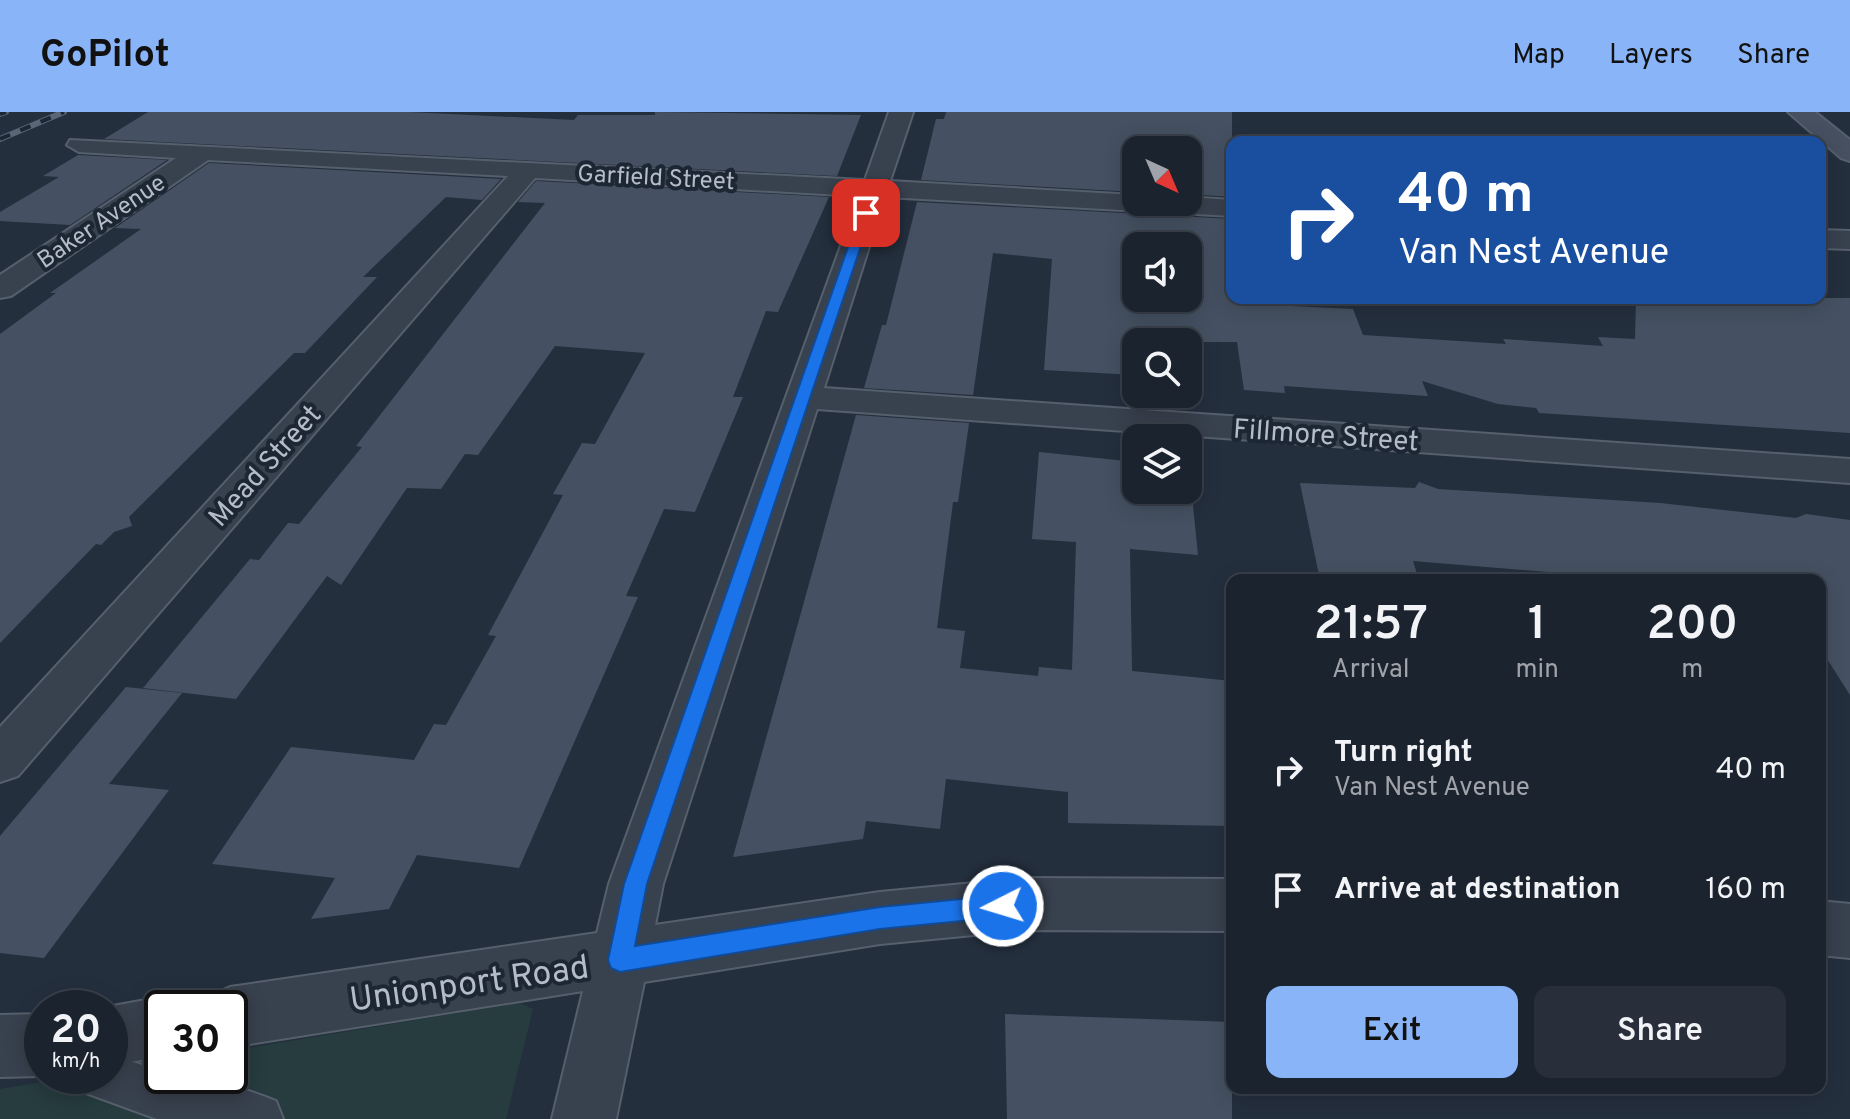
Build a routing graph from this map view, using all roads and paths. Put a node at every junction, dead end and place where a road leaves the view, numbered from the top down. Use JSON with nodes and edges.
{"nodes":[{"id":1,"x":901,"y":112,"type":"edge"},
{"id":2,"x":1800,"y":112,"type":"edge"},
{"id":3,"x":79,"y":145,"type":"dead end"},
{"id":4,"x":202,"y":152,"type":"junction"},
{"id":5,"x":1850,"y":153,"type":"edge"},
{"id":6,"x":528,"y":170,"type":"junction"},
{"id":7,"x":875,"y":189,"type":"junction"},
{"id":8,"x":1226,"y":208,"type":"edge"},
{"id":9,"x":1826,"y":239,"type":"edge"},
{"id":10,"x":1850,"y":240,"type":"edge"},
{"id":11,"x":0,"y":289,"type":"edge"},
{"id":12,"x":801,"y":397,"type":"junction"},
{"id":13,"x":1850,"y":471,"type":"edge"},
{"id":14,"x":0,"y":761,"type":"edge"},
{"id":15,"x":1226,"y":905,"type":"edge"},
{"id":16,"x":1826,"y":929,"type":"edge"},
{"id":17,"x":1850,"y":931,"type":"edge"},
{"id":18,"x":620,"y":960,"type":"junction"},
{"id":19,"x":248,"y":1014,"type":"edge"},
{"id":20,"x":128,"y":1085,"type":"edge"},
{"id":21,"x":258,"y":1119,"type":"edge"},
{"id":22,"x":584,"y":1119,"type":"edge"}],
"edges":[{"from":1,"to":7,"type":"street"},
{"from":2,"to":5,"type":"main road"},
{"from":3,"to":4,"type":"street","name":"Garfield Street"},
{"from":4,"to":6,"type":"street","name":"Garfield Street"},
{"from":4,"to":11,"type":"street","name":"Baker Avenue"},
{"from":6,"to":7,"type":"street","name":"Garfield Street"},
{"from":6,"to":14,"type":"street","name":"Mead Street"},
{"from":7,"to":8,"type":"street","name":"Garfield Street"},
{"from":7,"to":12,"type":"street"},
{"from":9,"to":10,"type":"street"},
{"from":12,"to":13,"type":"street","name":"Fillmore Street"},
{"from":12,"to":18,"type":"street"},
{"from":15,"to":18,"type":"street","name":"Unionport Road"},
{"from":16,"to":17,"type":"street"},
{"from":18,"to":19,"type":"street","name":"Unionport Road"},
{"from":18,"to":22,"type":"street"},
{"from":20,"to":21,"type":"street"}]}
